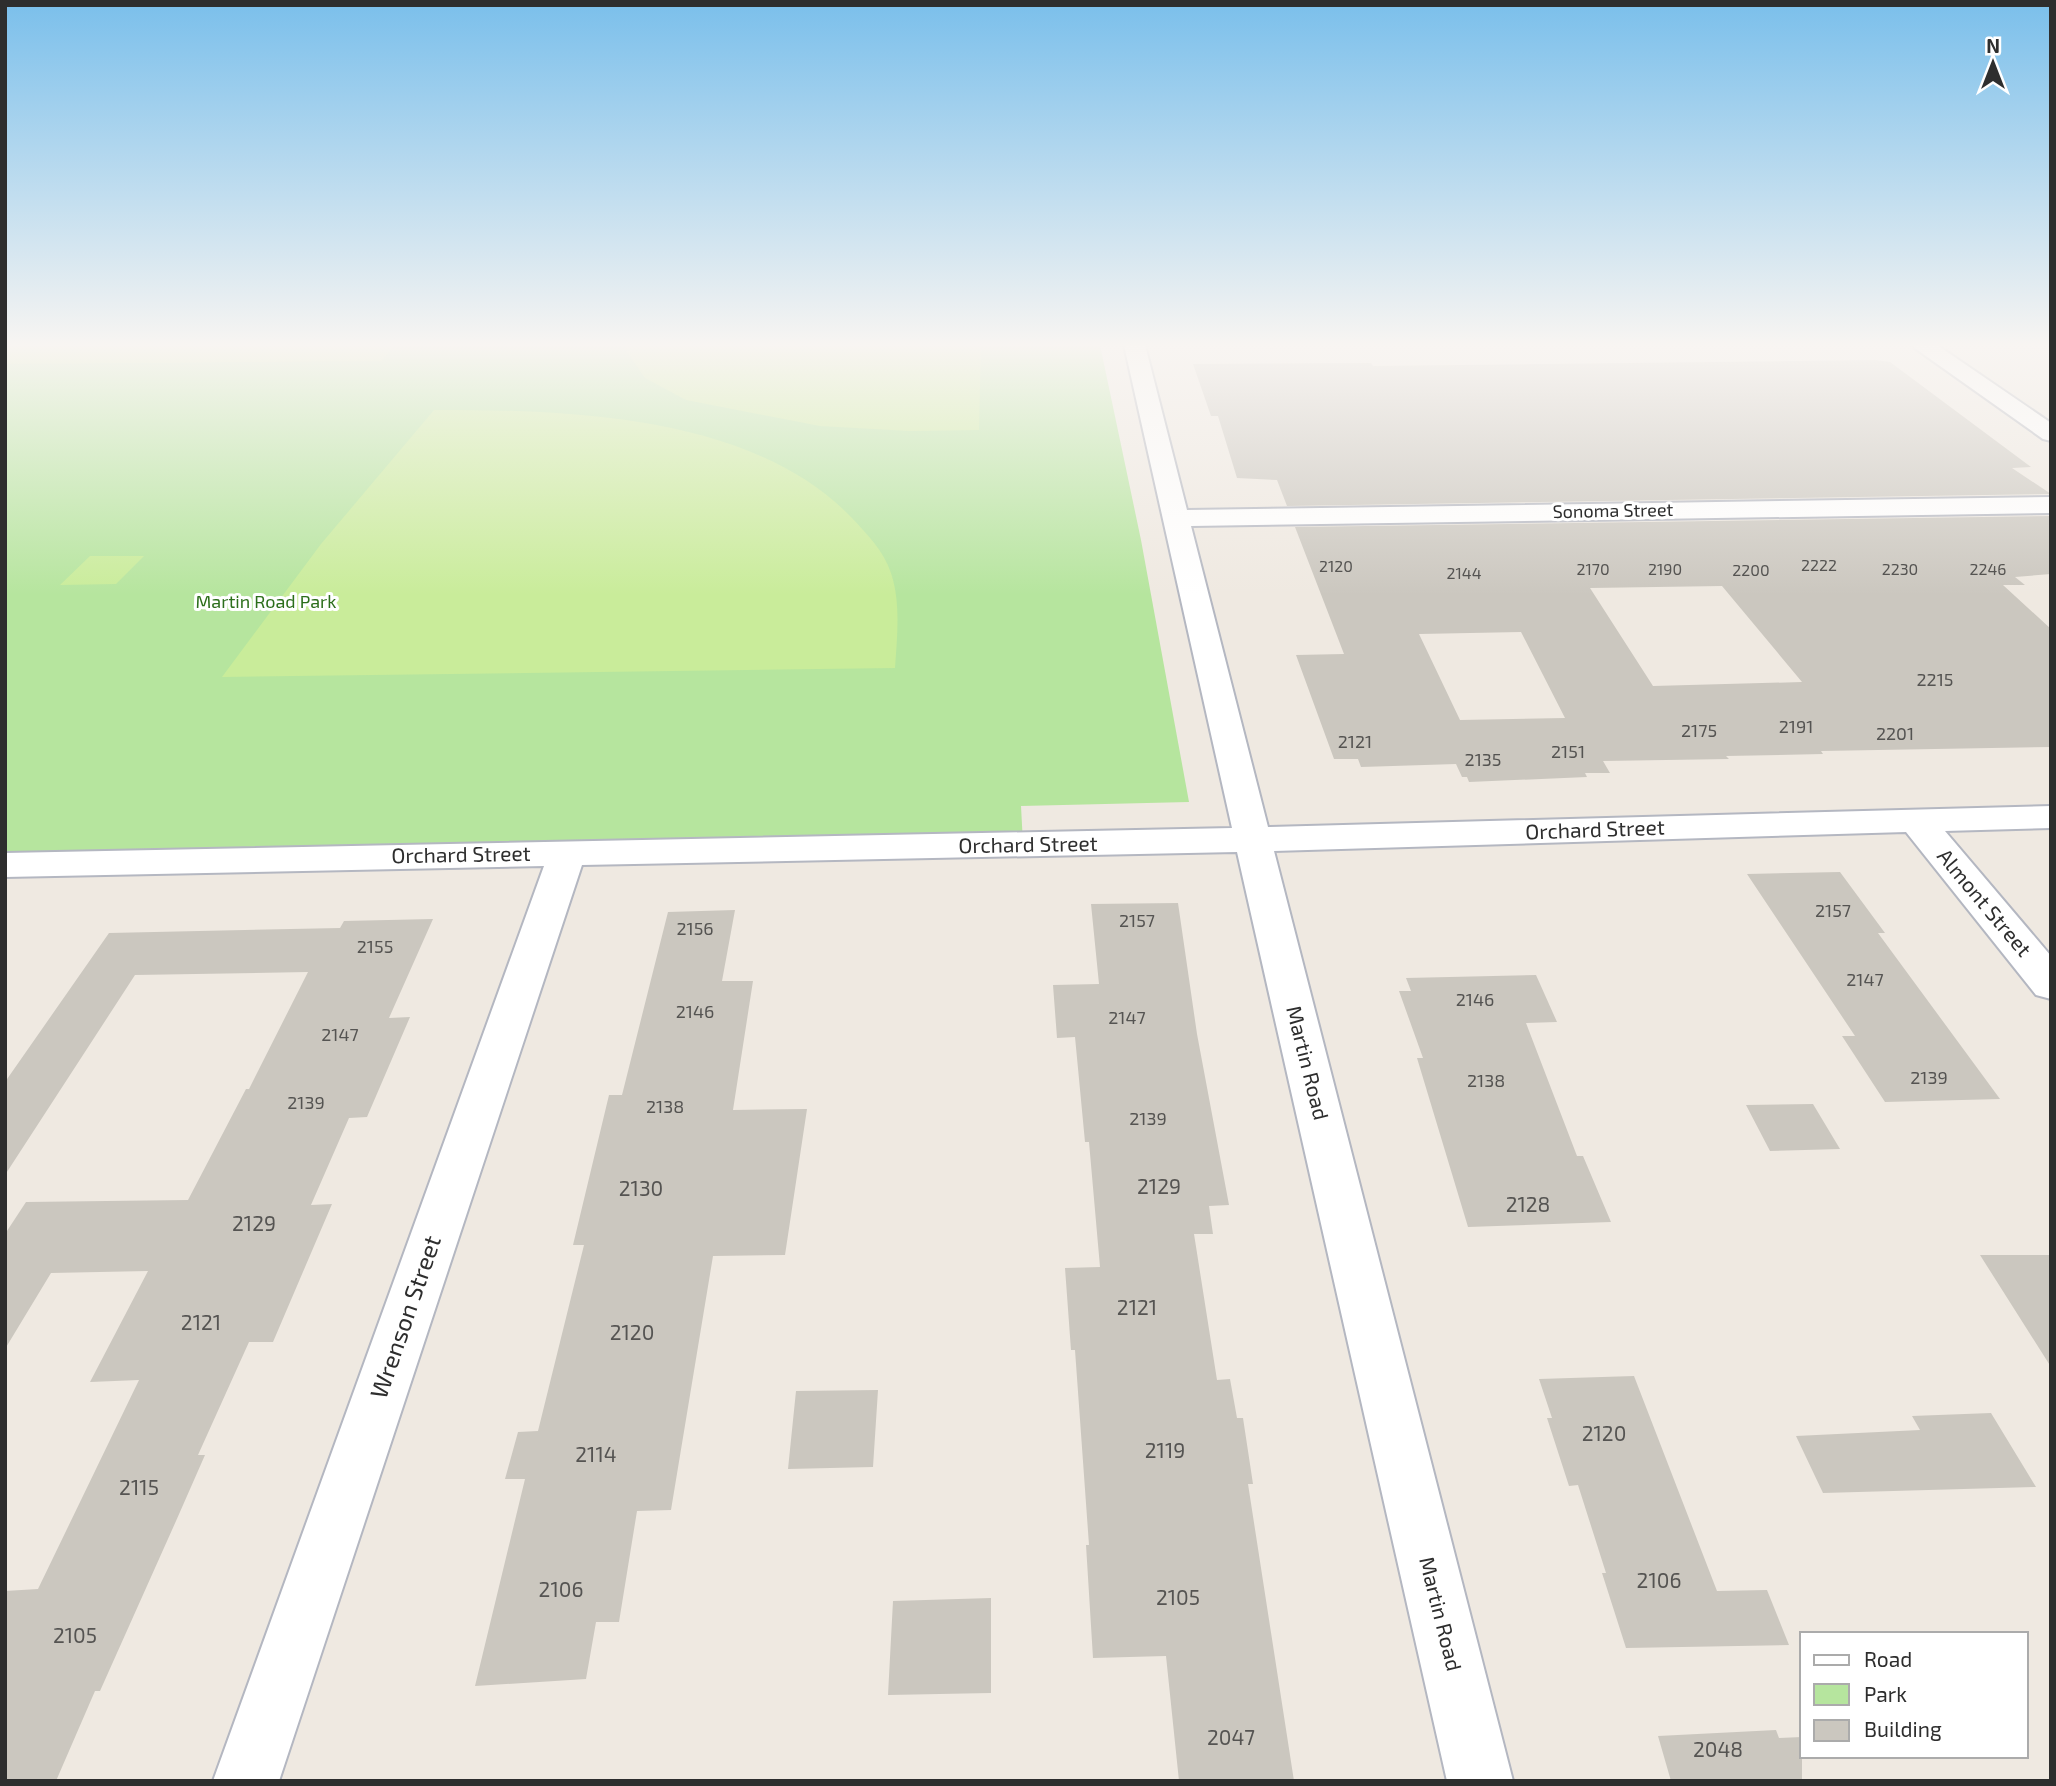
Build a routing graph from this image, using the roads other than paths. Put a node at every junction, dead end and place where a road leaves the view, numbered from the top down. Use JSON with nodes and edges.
{"nodes":[{"id":1,"x":1154,"y":428,"type":"edge"},
{"id":2,"x":2051,"y":505,"type":"edge"},
{"id":3,"x":1175,"y":518,"type":"junction"},
{"id":4,"x":2051,"y":817,"type":"edge"},
{"id":5,"x":1916,"y":821,"type":"junction"},
{"id":6,"x":1254,"y":839,"type":"junction"},
{"id":7,"x":567,"y":853,"type":"junction"},
{"id":8,"x":5,"y":865,"type":"edge"},
{"id":9,"x":2051,"y":984,"type":"edge"},
{"id":10,"x":246,"y":1781,"type":"edge"},
{"id":11,"x":1480,"y":1781,"type":"edge"}],
"edges":[{"from":1,"to":3,"type":"street","name":"Martin Road"},
{"from":2,"to":3,"type":"street","name":"Sonoma Street"},
{"from":3,"to":6,"type":"street","name":"Martin Road"},
{"from":4,"to":5,"type":"street","name":"Orchard Street"},
{"from":5,"to":6,"type":"street","name":"Orchard Street"},
{"from":5,"to":9,"type":"street","name":"Almont Street"},
{"from":6,"to":7,"type":"street","name":"Orchard Street"},
{"from":6,"to":11,"type":"street","name":"Martin Road"},
{"from":7,"to":8,"type":"street","name":"Orchard Street"},
{"from":7,"to":10,"type":"street","name":"Wrenson Street"}]}
